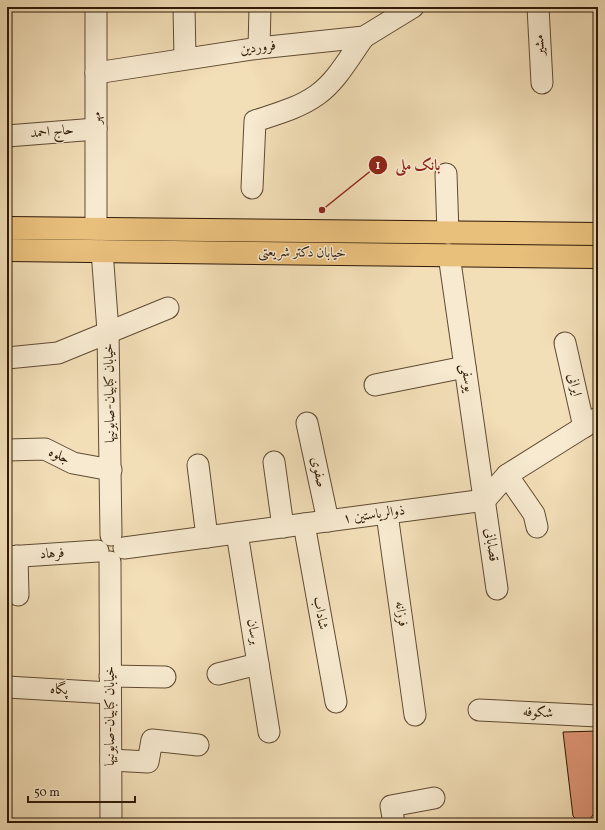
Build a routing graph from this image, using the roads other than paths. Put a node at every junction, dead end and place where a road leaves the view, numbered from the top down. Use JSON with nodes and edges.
{"nodes":[{"id":1,"x":96,"y":7,"type":"edge"},
{"id":2,"x":184,"y":7,"type":"edge"},
{"id":3,"x":412,"y":7,"type":"edge"},
{"id":4,"x":538,"y":7,"type":"edge"},
{"id":5,"x":260,"y":8,"type":"dead end"},
{"id":6,"x":364,"y":37,"type":"junction"},
{"id":7,"x":259,"y":48,"type":"junction"},
{"id":8,"x":185,"y":58,"type":"junction"},
{"id":9,"x":96,"y":73,"type":"junction"},
{"id":10,"x":542,"y":83,"type":"dead end"},
{"id":11,"x":96,"y":129,"type":"junction"},
{"id":12,"x":7,"y":136,"type":"edge"},
{"id":13,"x":446,"y":174,"type":"dead end"},
{"id":14,"x":252,"y":188,"type":"dead end"},
{"id":15,"x":7,"y":228,"type":"edge"},
{"id":16,"x":96,"y":229,"type":"junction"},
{"id":17,"x":448,"y":233,"type":"junction"},
{"id":18,"x":598,"y":234,"type":"edge"},
{"id":19,"x":7,"y":250,"type":"edge"},
{"id":20,"x":102,"y":251,"type":"junction"},
{"id":21,"x":449,"y":255,"type":"junction"},
{"id":22,"x":598,"y":257,"type":"edge"},
{"id":23,"x":168,"y":308,"type":"dead end"},
{"id":24,"x":108,"y":331,"type":"junction"},
{"id":25,"x":565,"y":343,"type":"dead end"},
{"id":26,"x":7,"y":358,"type":"edge"},
{"id":27,"x":465,"y":367,"type":"junction"},
{"id":28,"x":375,"y":385,"type":"dead end"},
{"id":29,"x":307,"y":423,"type":"dead end"},
{"id":30,"x":591,"y":423,"type":"edge"},
{"id":31,"x":7,"y":450,"type":"edge"},
{"id":32,"x":274,"y":462,"type":"dead end"},
{"id":33,"x":198,"y":465,"type":"dead end"},
{"id":34,"x":111,"y":470,"type":"junction"},
{"id":35,"x":507,"y":475,"type":"junction"},
{"id":36,"x":485,"y":500,"type":"junction"},
{"id":37,"x":387,"y":514,"type":"junction"},
{"id":38,"x":328,"y":521,"type":"junction"},
{"id":39,"x":304,"y":524,"type":"junction"},
{"id":40,"x":283,"y":527,"type":"junction"},
{"id":41,"x":537,"y":527,"type":"dead end"},
{"id":42,"x":237,"y":533,"type":"junction"},
{"id":43,"x":207,"y":537,"type":"junction"},
{"id":44,"x":110,"y":549,"type":"junction"},
{"id":45,"x":12,"y":556,"type":"edge"},
{"id":46,"x":498,"y":589,"type":"dead end"},
{"id":47,"x":18,"y":596,"type":"dead end"},
{"id":48,"x":258,"y":664,"type":"junction"},
{"id":49,"x":218,"y":674,"type":"dead end"},
{"id":50,"x":165,"y":678,"type":"dead end"},
{"id":51,"x":110,"y":685,"type":"junction"},
{"id":52,"x":7,"y":687,"type":"edge"},
{"id":53,"x":336,"y":702,"type":"dead end"},
{"id":54,"x":479,"y":710,"type":"dead end"},
{"id":55,"x":415,"y":715,"type":"dead end"},
{"id":56,"x":598,"y":716,"type":"edge"},
{"id":57,"x":270,"y":732,"type":"dead end"},
{"id":58,"x":198,"y":745,"type":"dead end"},
{"id":59,"x":110,"y":760,"type":"junction"},
{"id":60,"x":434,"y":798,"type":"dead end"},
{"id":61,"x":111,"y":823,"type":"edge"},
{"id":62,"x":394,"y":823,"type":"edge"}],
"edges":[{"from":1,"to":9,"type":"street","name":"مهر"},
{"from":2,"to":8,"type":"street"},
{"from":3,"to":6,"type":"street","name":"فروردین"},
{"from":4,"to":10,"type":"street","name":"مشیر"},
{"from":5,"to":7,"type":"street"},
{"from":6,"to":7,"type":"street","name":"فروردین"},
{"from":6,"to":14,"type":"street"},
{"from":7,"to":8,"type":"street","name":"فروردین"},
{"from":8,"to":9,"type":"street","name":"فروردین"},
{"from":9,"to":11,"type":"street","name":"مهر"},
{"from":11,"to":12,"type":"street","name":"حاج احمد"},
{"from":11,"to":16,"type":"street","name":"مهر"},
{"from":13,"to":17,"type":"street"},
{"from":15,"to":16,"type":"main road","name":"خیابان دکتر شریعتی"},
{"from":16,"to":17,"type":"main road","name":"خیابان دکتر شریعتی"},
{"from":17,"to":18,"type":"main road","name":"خیابان دکتر شریعتی"},
{"from":19,"to":20,"type":"main road","name":"خیابان دکتر شریعتی"},
{"from":20,"to":21,"type":"main road","name":"خیابان دکتر شریعتی"},
{"from":20,"to":24,"type":"street","name":"خیابان کبابیان-صابونیها"},
{"from":21,"to":22,"type":"main road","name":"خیابان دکتر شریعتی"},
{"from":21,"to":27,"type":"street","name":"یوسفی"},
{"from":23,"to":24,"type":"street"},
{"from":24,"to":26,"type":"street"},
{"from":24,"to":34,"type":"street","name":"خیابان کبابیان-صابونیها"},
{"from":25,"to":30,"type":"street","name":"ایرانی"},
{"from":27,"to":28,"type":"street"},
{"from":27,"to":36,"type":"street","name":"یوسفی"},
{"from":29,"to":38,"type":"street","name":"صفوی"},
{"from":30,"to":35,"type":"street"},
{"from":31,"to":34,"type":"street","name":"جلوه"},
{"from":32,"to":40,"type":"street"},
{"from":33,"to":43,"type":"street"},
{"from":34,"to":44,"type":"street","name":"خیابان کبابیان-صابونیها"},
{"from":35,"to":36,"type":"street"},
{"from":35,"to":41,"type":"street"},
{"from":36,"to":37,"type":"street","name":"ذوالریاستین ۱"},
{"from":36,"to":46,"type":"street","name":"قصابانی"},
{"from":37,"to":38,"type":"street","name":"ذوالریاستین ۱"},
{"from":37,"to":55,"type":"street","name":"فرزانه"},
{"from":38,"to":39,"type":"street","name":"ذوالریاستین ۱"},
{"from":39,"to":40,"type":"street","name":"ذوالریاستین ۱"},
{"from":39,"to":53,"type":"street","name":"شاداب"},
{"from":40,"to":42,"type":"street","name":"ذوالریاستین ۱"},
{"from":42,"to":43,"type":"street","name":"ذوالریاستین ۱"},
{"from":42,"to":48,"type":"street","name":"برسان"},
{"from":43,"to":44,"type":"street","name":"ذوالریاستین ۱"},
{"from":44,"to":45,"type":"street","name":"فرهاد"},
{"from":44,"to":51,"type":"street","name":"خیابان کبابیان-صابونیها"},
{"from":45,"to":47,"type":"street"},
{"from":48,"to":49,"type":"street"},
{"from":48,"to":57,"type":"street","name":"برسان"},
{"from":50,"to":51,"type":"street","name":"پگاه"},
{"from":51,"to":52,"type":"street","name":"پگاه"},
{"from":51,"to":59,"type":"street","name":"خیابان کبابیان-صابونیها"},
{"from":54,"to":56,"type":"street","name":"شکوفه"},
{"from":58,"to":59,"type":"street"},
{"from":59,"to":61,"type":"street","name":"خیابان کبابیان-صابونیها"},
{"from":60,"to":62,"type":"street"}]}
